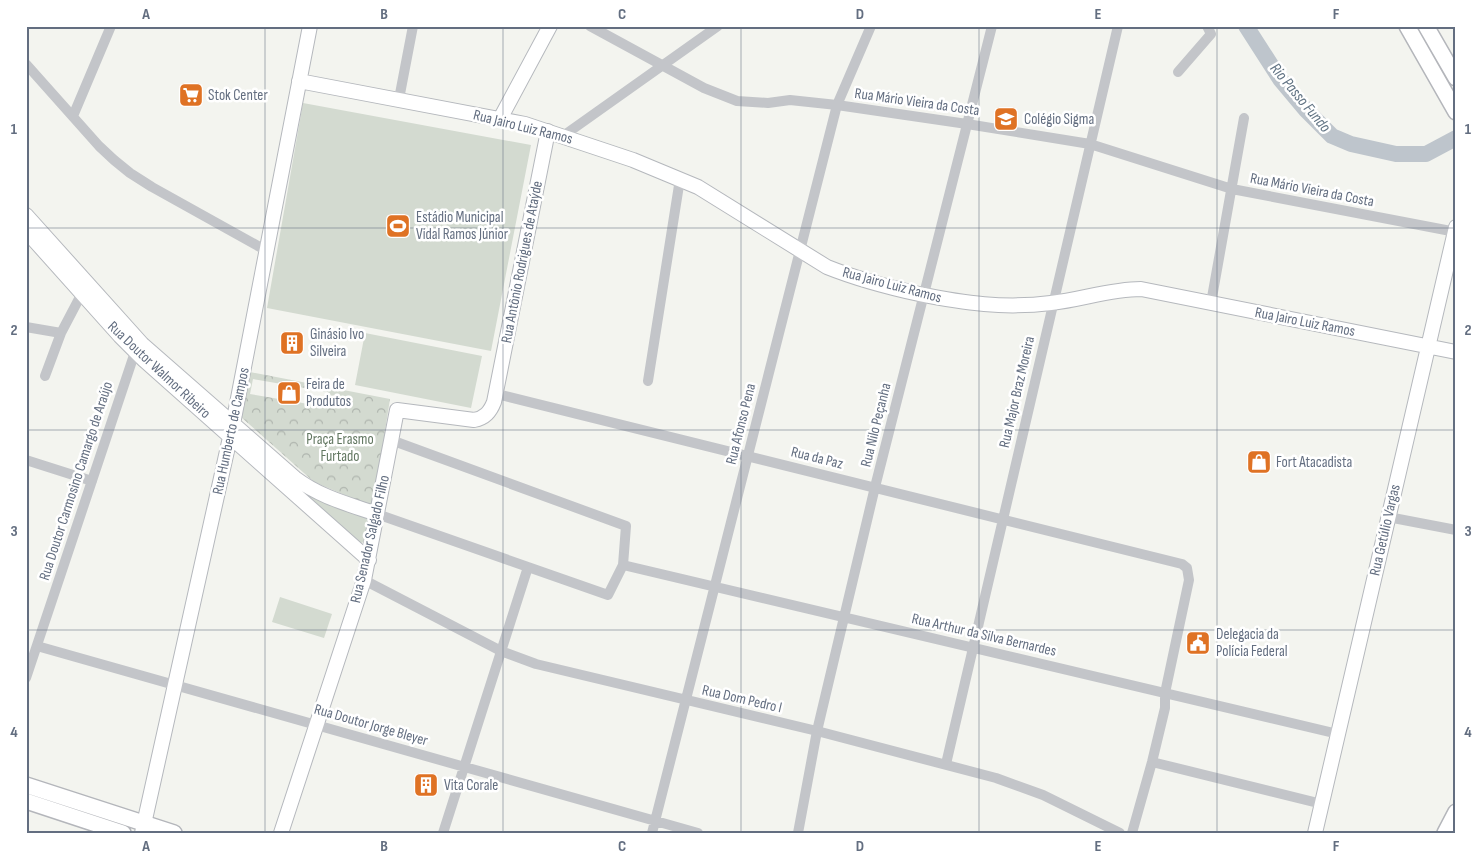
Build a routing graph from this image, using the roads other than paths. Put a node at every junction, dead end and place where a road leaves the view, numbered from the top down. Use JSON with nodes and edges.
{"nodes":[{"id":1,"x":111,"y":26,"type":"edge"},
{"id":2,"x":310,"y":26,"type":"edge"},
{"id":3,"x":413,"y":26,"type":"edge"},
{"id":4,"x":550,"y":26,"type":"edge"},
{"id":5,"x":590,"y":26,"type":"edge"},
{"id":6,"x":718,"y":26,"type":"edge"},
{"id":7,"x":871,"y":26,"type":"edge"},
{"id":8,"x":992,"y":26,"type":"edge"},
{"id":9,"x":1118,"y":26,"type":"edge"},
{"id":10,"x":1207,"y":26,"type":"edge"},
{"id":11,"x":1407,"y":26,"type":"edge"},
{"id":12,"x":1426,"y":26,"type":"edge"},
{"id":13,"x":26,"y":64,"type":"edge"},
{"id":14,"x":662,"y":66,"type":"junction"},
{"id":15,"x":1178,"y":72,"type":"dead end"},
{"id":16,"x":1455,"y":77,"type":"edge"},
{"id":17,"x":300,"y":80,"type":"junction"},
{"id":18,"x":399,"y":100,"type":"junction"},
{"id":19,"x":837,"y":106,"type":"junction"},
{"id":20,"x":1456,"y":112,"type":"edge"},
{"id":21,"x":73,"y":116,"type":"junction"},
{"id":22,"x":1244,"y":118,"type":"dead end"},
{"id":23,"x":500,"y":119,"type":"junction"},
{"id":24,"x":967,"y":124,"type":"junction"},
{"id":25,"x":548,"y":131,"type":"junction"},
{"id":26,"x":563,"y":136,"type":"junction"},
{"id":27,"x":1090,"y":144,"type":"junction"},
{"id":28,"x":680,"y":179,"type":"junction"},
{"id":29,"x":1232,"y":189,"type":"junction"},
{"id":30,"x":26,"y":215,"type":"edge"},
{"id":31,"x":26,"y":231,"type":"edge"},
{"id":32,"x":1455,"y":231,"type":"edge"},
{"id":33,"x":800,"y":251,"type":"junction"},
{"id":34,"x":267,"y":252,"type":"junction"},
{"id":35,"x":82,"y":293,"type":"junction"},
{"id":36,"x":924,"y":295,"type":"junction"},
{"id":37,"x":1053,"y":303,"type":"junction"},
{"id":38,"x":1211,"y":303,"type":"junction"},
{"id":39,"x":26,"y":327,"type":"edge"},
{"id":40,"x":61,"y":334,"type":"junction"},
{"id":41,"x":1428,"y":346,"type":"junction"},
{"id":42,"x":135,"y":352,"type":"junction"},
{"id":43,"x":1456,"y":352,"type":"edge"},
{"id":44,"x":45,"y":376,"type":"dead end"},
{"id":45,"x":648,"y":382,"type":"dead end"},
{"id":46,"x":496,"y":394,"type":"junction"},
{"id":47,"x":232,"y":431,"type":"junction"},
{"id":48,"x":391,"y":440,"type":"junction"},
{"id":49,"x":748,"y":456,"type":"junction"},
{"id":50,"x":26,"y":460,"type":"edge"},
{"id":51,"x":92,"y":481,"type":"junction"},
{"id":52,"x":875,"y":488,"type":"junction"},
{"id":53,"x":377,"y":514,"type":"junction"},
{"id":54,"x":1388,"y":517,"type":"junction"},
{"id":55,"x":1003,"y":519,"type":"junction"},
{"id":56,"x":1456,"y":530,"type":"edge"},
{"id":57,"x":369,"y":560,"type":"junction"},
{"id":58,"x":623,"y":565,"type":"junction"},
{"id":59,"x":528,"y":567,"type":"junction"},
{"id":60,"x":364,"y":580,"type":"junction"},
{"id":61,"x":715,"y":587,"type":"junction"},
{"id":62,"x":844,"y":617,"type":"junction"},
{"id":63,"x":37,"y":646,"type":"junction"},
{"id":64,"x":973,"y":648,"type":"junction"},
{"id":65,"x":501,"y":650,"type":"junction"},
{"id":66,"x":26,"y":678,"type":"edge"},
{"id":67,"x":175,"y":685,"type":"junction"},
{"id":68,"x":1165,"y":693,"type":"junction"},
{"id":69,"x":686,"y":701,"type":"junction"},
{"id":70,"x":317,"y":725,"type":"junction"},
{"id":71,"x":817,"y":731,"type":"junction"},
{"id":72,"x":1338,"y":734,"type":"junction"},
{"id":73,"x":1152,"y":762,"type":"junction"},
{"id":74,"x":946,"y":764,"type":"junction"},
{"id":75,"x":464,"y":767,"type":"junction"},
{"id":76,"x":26,"y":785,"type":"edge"},
{"id":77,"x":26,"y":801,"type":"edge"},
{"id":78,"x":1322,"y":804,"type":"junction"},
{"id":79,"x":1456,"y":812,"type":"edge"},
{"id":80,"x":655,"y":821,"type":"junction"},
{"id":81,"x":143,"y":828,"type":"edge"},
{"id":82,"x":123,"y":833,"type":"edge"},
{"id":83,"x":174,"y":833,"type":"edge"},
{"id":84,"x":281,"y":833,"type":"edge"},
{"id":85,"x":444,"y":833,"type":"edge"},
{"id":86,"x":652,"y":833,"type":"edge"},
{"id":87,"x":698,"y":833,"type":"edge"},
{"id":88,"x":798,"y":833,"type":"edge"},
{"id":89,"x":1120,"y":833,"type":"edge"},
{"id":90,"x":1132,"y":833,"type":"edge"},
{"id":91,"x":1315,"y":833,"type":"edge"},
{"id":92,"x":1445,"y":833,"type":"edge"}],
"edges":[{"from":1,"to":21,"type":"street"},
{"from":2,"to":17,"type":"street","name":"Rua Humberto de Campos"},
{"from":3,"to":18,"type":"street"},
{"from":4,"to":23,"type":"street"},
{"from":5,"to":14,"type":"street","name":"Rua Mário Vieira da Costa"},
{"from":6,"to":14,"type":"street"},
{"from":7,"to":19,"type":"street","name":"Rua Afonso Pena"},
{"from":8,"to":24,"type":"street","name":"Rua Nilo Peçanha"},
{"from":9,"to":27,"type":"street","name":"Rua Major Braz Moreira"},
{"from":10,"to":15,"type":"street"},
{"from":11,"to":20,"type":"main road"},
{"from":12,"to":16,"type":"main road"},
{"from":13,"to":21,"type":"street"},
{"from":14,"to":19,"type":"street","name":"Rua Mário Vieira da Costa"},
{"from":14,"to":26,"type":"street"},
{"from":17,"to":18,"type":"street","name":"Rua Jairo Luiz Ramos"},
{"from":17,"to":34,"type":"street","name":"Rua Humberto de Campos"},
{"from":18,"to":23,"type":"street","name":"Rua Jairo Luiz Ramos"},
{"from":19,"to":24,"type":"street","name":"Rua Mário Vieira da Costa"},
{"from":19,"to":33,"type":"street","name":"Rua Afonso Pena"},
{"from":21,"to":34,"type":"street"},
{"from":22,"to":29,"type":"street"},
{"from":23,"to":25,"type":"street","name":"Rua Jairo Luiz Ramos"},
{"from":24,"to":27,"type":"street","name":"Rua Mário Vieira da Costa"},
{"from":24,"to":36,"type":"street","name":"Rua Nilo Peçanha"},
{"from":25,"to":26,"type":"street","name":"Rua Jairo Luiz Ramos"},
{"from":25,"to":46,"type":"street","name":"Rua Antônio Rodrigues de Ataýde"},
{"from":26,"to":28,"type":"street","name":"Rua Jairo Luiz Ramos"},
{"from":27,"to":29,"type":"street","name":"Rua Mário Vieira da Costa"},
{"from":27,"to":37,"type":"street","name":"Rua Major Braz Moreira"},
{"from":28,"to":33,"type":"street","name":"Rua Jairo Luiz Ramos"},
{"from":28,"to":45,"type":"street"},
{"from":29,"to":32,"type":"street","name":"Rua Mário Vieira da Costa"},
{"from":29,"to":38,"type":"street"},
{"from":30,"to":47,"type":"street","name":"Rua Doutor Walmor Ribeiro"},
{"from":31,"to":35,"type":"street","name":"Rua Doutor Walmor Ribeiro"},
{"from":32,"to":41,"type":"street","name":"Rua Getúlio Vargas"},
{"from":33,"to":36,"type":"street","name":"Rua Jairo Luiz Ramos"},
{"from":33,"to":49,"type":"street","name":"Rua Afonso Pena"},
{"from":34,"to":47,"type":"street","name":"Rua Humberto de Campos"},
{"from":35,"to":40,"type":"street"},
{"from":35,"to":42,"type":"street","name":"Rua Doutor Walmor Ribeiro"},
{"from":36,"to":37,"type":"street","name":"Rua Jairo Luiz Ramos"},
{"from":36,"to":52,"type":"street","name":"Rua Nilo Peçanha"},
{"from":37,"to":38,"type":"street","name":"Rua Jairo Luiz Ramos"},
{"from":37,"to":55,"type":"street","name":"Rua Major Braz Moreira"},
{"from":38,"to":41,"type":"street","name":"Rua Jairo Luiz Ramos"},
{"from":39,"to":40,"type":"street"},
{"from":40,"to":44,"type":"street"},
{"from":41,"to":43,"type":"street","name":"Rua Jairo Luiz Ramos"},
{"from":41,"to":54,"type":"street","name":"Rua Getúlio Vargas"},
{"from":42,"to":47,"type":"street","name":"Rua Doutor Walmor Ribeiro"},
{"from":42,"to":51,"type":"street","name":"Rua Doutor Carmosino Camargo de Araújo"},
{"from":46,"to":48,"type":"street","name":"Rua Senador Salgado Filho"},
{"from":46,"to":49,"type":"street","name":"Rua da Paz"},
{"from":47,"to":53,"type":"street","name":"Rua Doutor Walmor Ribeiro"},
{"from":47,"to":57,"type":"street","name":"Rua Doutor Walmor Ribeiro"},
{"from":47,"to":67,"type":"street","name":"Rua Humberto de Campos"},
{"from":48,"to":53,"type":"street","name":"Rua Senador Salgado Filho"},
{"from":48,"to":58,"type":"street"},
{"from":49,"to":52,"type":"street","name":"Rua da Paz"},
{"from":49,"to":61,"type":"street","name":"Rua Afonso Pena"},
{"from":50,"to":51,"type":"street"},
{"from":51,"to":63,"type":"street","name":"Rua Doutor Carmosino Camargo de Araújo"},
{"from":52,"to":55,"type":"street","name":"Rua da Paz"},
{"from":52,"to":62,"type":"street","name":"Rua Nilo Peçanha"},
{"from":53,"to":57,"type":"street","name":"Rua Senador Salgado Filho"},
{"from":53,"to":59,"type":"street"},
{"from":54,"to":56,"type":"street"},
{"from":54,"to":72,"type":"street","name":"Rua Getúlio Vargas"},
{"from":55,"to":64,"type":"street","name":"Rua Major Braz Moreira"},
{"from":55,"to":68,"type":"street","name":"Rua da Paz"},
{"from":57,"to":60,"type":"street","name":"Rua Senador Salgado Filho"},
{"from":58,"to":59,"type":"street"},
{"from":58,"to":61,"type":"street","name":"Rua Arthur da Silva Bernardes"},
{"from":59,"to":65,"type":"street"},
{"from":60,"to":65,"type":"street","name":"Rua Dom Pedro I"},
{"from":60,"to":70,"type":"street","name":"Rua Senador Salgado Filho"},
{"from":61,"to":62,"type":"street","name":"Rua Arthur da Silva Bernardes"},
{"from":61,"to":69,"type":"street","name":"Rua Afonso Pena"},
{"from":62,"to":64,"type":"street","name":"Rua Arthur da Silva Bernardes"},
{"from":62,"to":71,"type":"street","name":"Rua Nilo Peçanha"},
{"from":63,"to":66,"type":"street","name":"Rua Doutor Carmosino Camargo de Araújo"},
{"from":63,"to":67,"type":"street","name":"Rua Doutor Jorge Bleyer"},
{"from":64,"to":68,"type":"street","name":"Rua Arthur da Silva Bernardes"},
{"from":64,"to":74,"type":"street","name":"Rua Major Braz Moreira"},
{"from":65,"to":69,"type":"street","name":"Rua Dom Pedro I"},
{"from":65,"to":75,"type":"street"},
{"from":67,"to":70,"type":"street","name":"Rua Doutor Jorge Bleyer"},
{"from":67,"to":81,"type":"street","name":"Rua Humberto de Campos"},
{"from":68,"to":72,"type":"street","name":"Rua Arthur da Silva Bernardes"},
{"from":68,"to":73,"type":"street"},
{"from":69,"to":71,"type":"street","name":"Rua Dom Pedro I"},
{"from":69,"to":80,"type":"street","name":"Rua Afonso Pena"},
{"from":70,"to":75,"type":"street","name":"Rua Doutor Jorge Bleyer"},
{"from":70,"to":84,"type":"street","name":"Rua Senador Salgado Filho"},
{"from":71,"to":74,"type":"street","name":"Rua Dom Pedro I"},
{"from":71,"to":88,"type":"street","name":"Rua Nilo Peçanha"},
{"from":72,"to":78,"type":"street","name":"Rua Getúlio Vargas"},
{"from":73,"to":78,"type":"street"},
{"from":73,"to":90,"type":"street"},
{"from":74,"to":89,"type":"street","name":"Rua Dom Pedro I"},
{"from":75,"to":80,"type":"street","name":"Rua Doutor Jorge Bleyer"},
{"from":75,"to":85,"type":"street"},
{"from":76,"to":81,"type":"main road"},
{"from":77,"to":82,"type":"main road"},
{"from":78,"to":91,"type":"street","name":"Rua Getúlio Vargas"},
{"from":79,"to":92,"type":"main road"},
{"from":80,"to":86,"type":"street","name":"Rua Afonso Pena"},
{"from":80,"to":87,"type":"street","name":"Rua Doutor Jorge Bleyer"},
{"from":81,"to":83,"type":"main road"}]}
